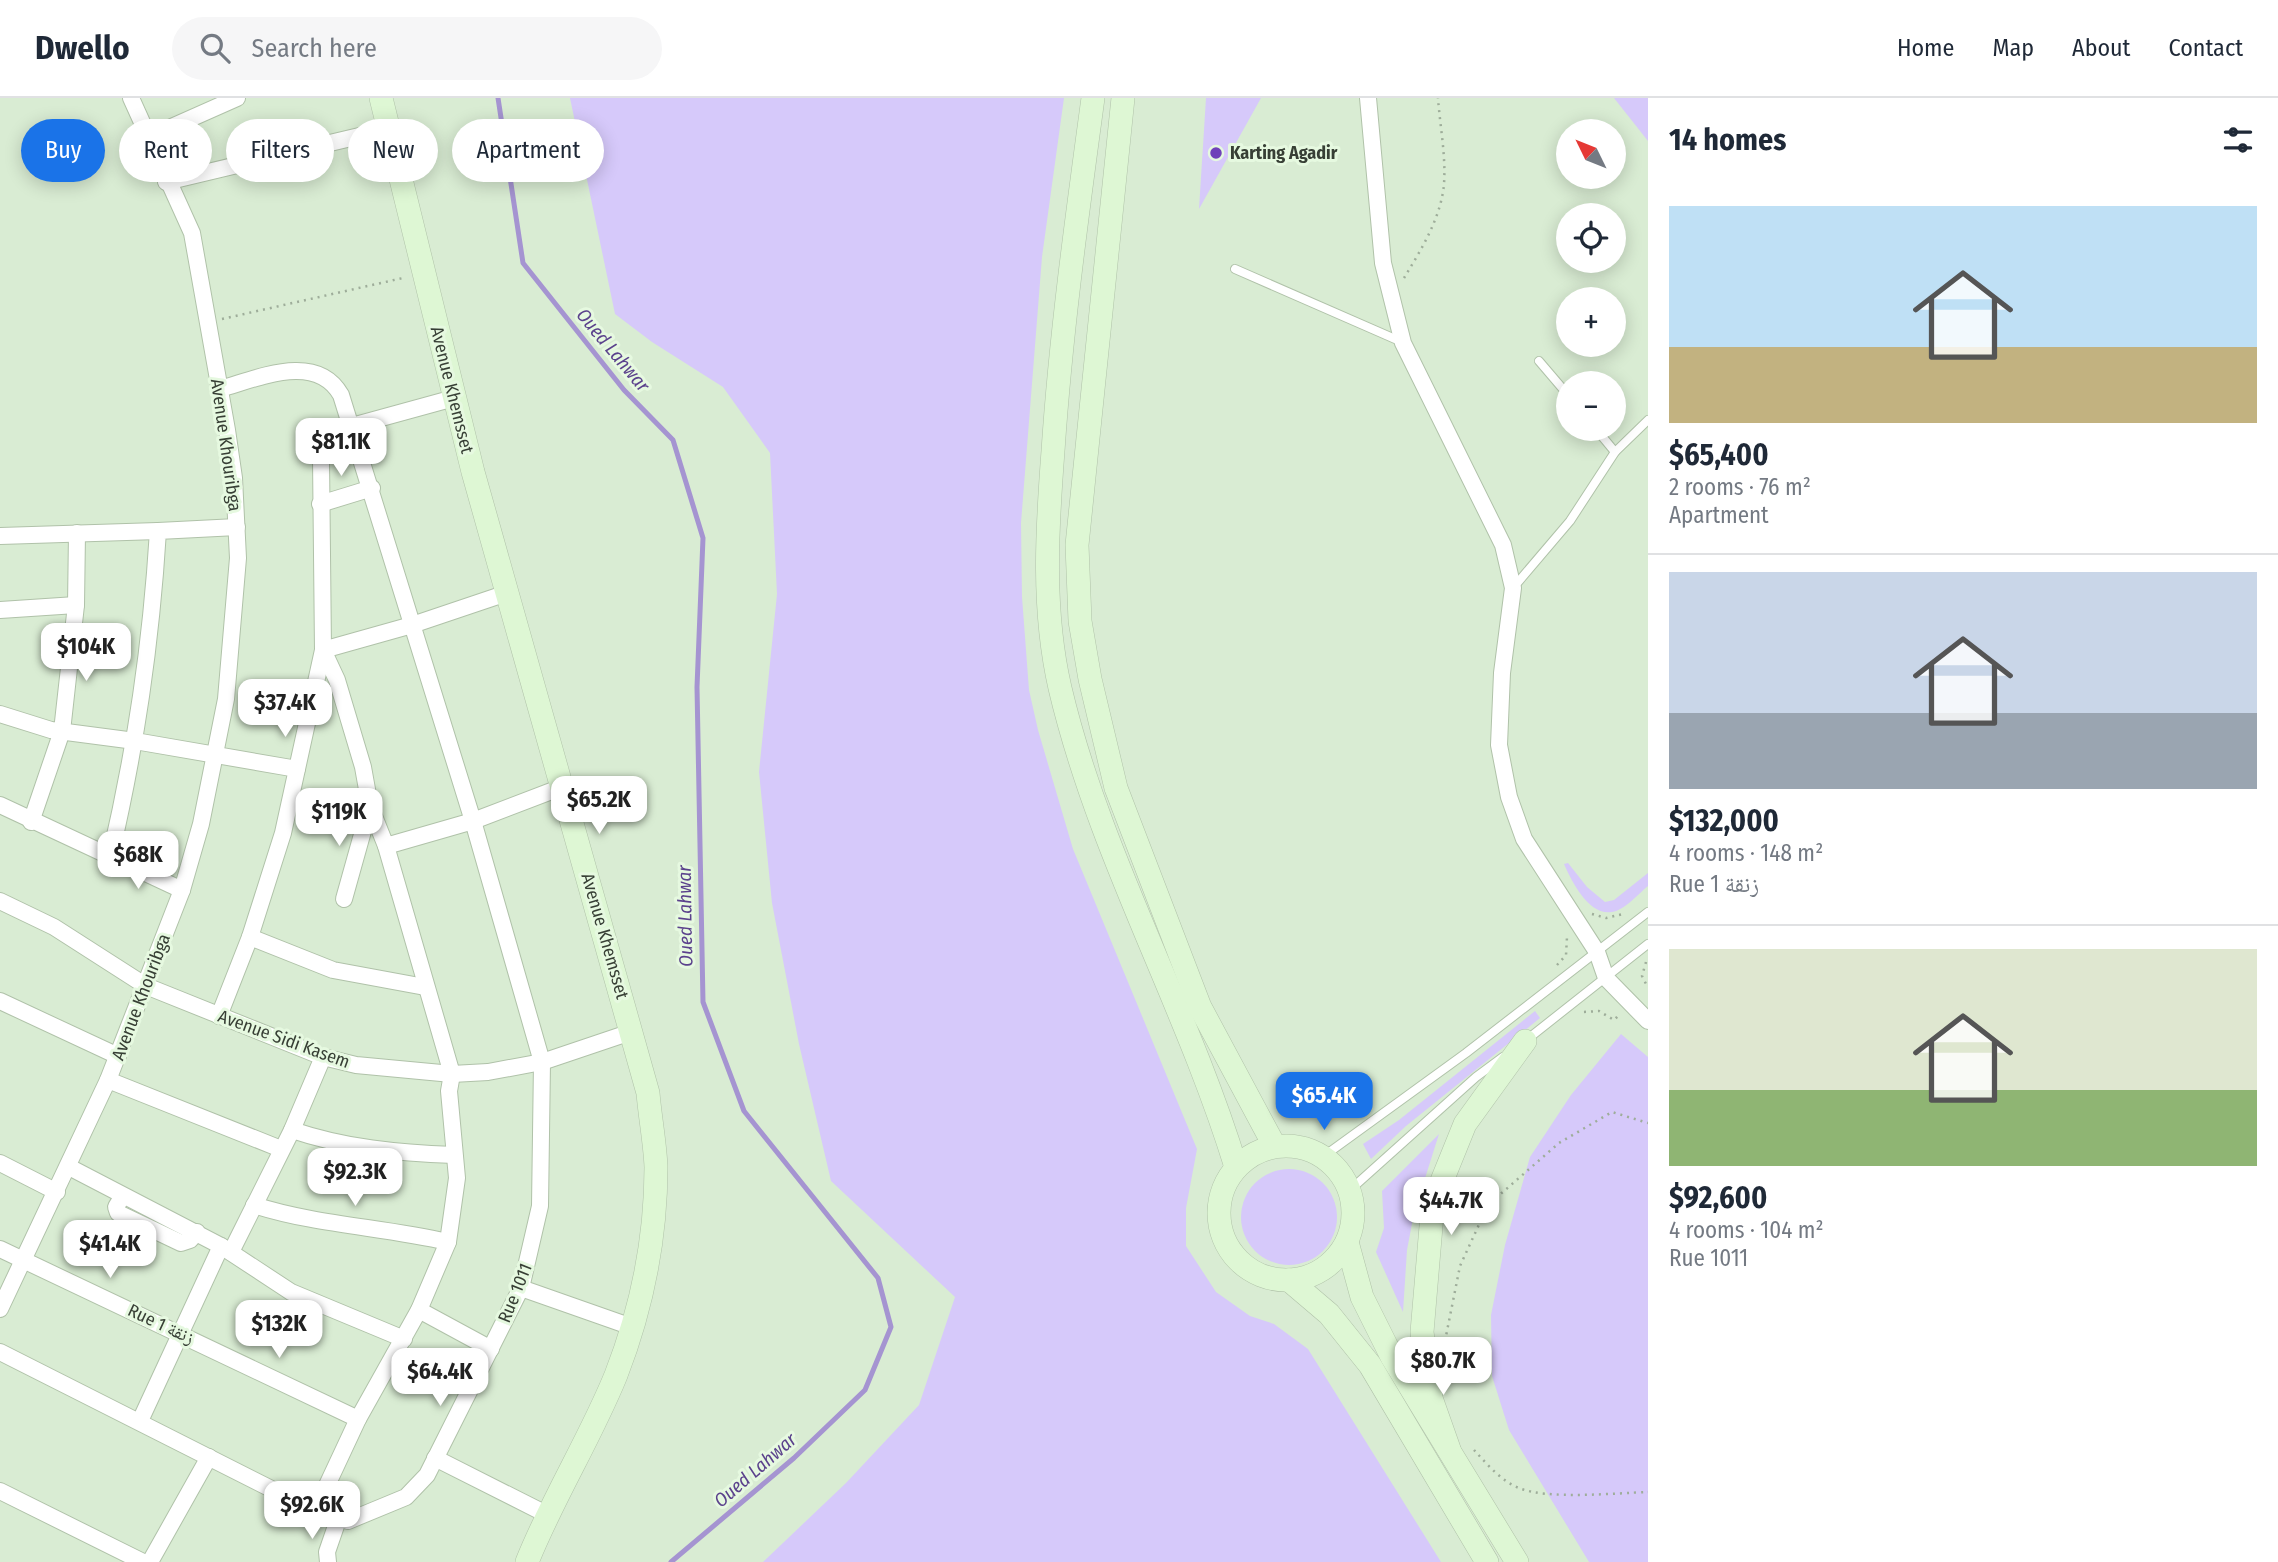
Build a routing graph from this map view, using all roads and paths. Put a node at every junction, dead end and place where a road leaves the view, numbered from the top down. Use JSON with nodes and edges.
{"nodes":[{"id":1,"x":131,"y":98,"type":"edge"},
{"id":2,"x":237,"y":98,"type":"edge"},
{"id":3,"x":381,"y":98,"type":"edge"},
{"id":4,"x":1093,"y":98,"type":"edge"},
{"id":5,"x":1123,"y":98,"type":"edge"},
{"id":6,"x":1368,"y":98,"type":"edge"},
{"id":7,"x":1437,"y":98,"type":"edge"},
{"id":8,"x":141,"y":119,"type":"edge"},
{"id":9,"x":190,"y":119,"type":"edge"},
{"id":10,"x":386,"y":119,"type":"edge"},
{"id":11,"x":348,"y":139,"type":"edge"},
{"id":12,"x":212,"y":170,"type":"edge"},
{"id":13,"x":166,"y":182,"type":"edge"},
{"id":14,"x":401,"y":182,"type":"edge"},
{"id":15,"x":1235,"y":269,"type":"dead end"},
{"id":16,"x":422,"y":274,"type":"junction"},
{"id":17,"x":1392,"y":299,"type":"junction"},
{"id":18,"x":209,"y":322,"type":"junction"},
{"id":19,"x":1403,"y":343,"type":"junction"},
{"id":20,"x":1539,"y":361,"type":"dead end"},
{"id":21,"x":1556,"y":381,"type":"edge"},
{"id":22,"x":219,"y":389,"type":"junction"},
{"id":23,"x":454,"y":398,"type":"junction"},
{"id":24,"x":1648,"y":420,"type":"edge"},
{"id":25,"x":352,"y":426,"type":"junction"},
{"id":26,"x":1606,"y":441,"type":"edge"},
{"id":27,"x":1615,"y":452,"type":"junction"},
{"id":28,"x":321,"y":458,"type":"dead end"},
{"id":29,"x":372,"y":488,"type":"junction"},
{"id":30,"x":320,"y":504,"type":"junction"},
{"id":31,"x":237,"y":527,"type":"junction"},
{"id":32,"x":158,"y":531,"type":"junction"},
{"id":33,"x":77,"y":533,"type":"junction"},
{"id":34,"x":0,"y":536,"type":"edge"},
{"id":35,"x":1513,"y":588,"type":"junction"},
{"id":36,"x":507,"y":593,"type":"junction"},
{"id":37,"x":76,"y":605,"type":"junction"},
{"id":38,"x":0,"y":610,"type":"edge"},
{"id":39,"x":412,"y":625,"type":"junction"},
{"id":40,"x":323,"y":650,"type":"junction"},
{"id":41,"x":0,"y":714,"type":"edge"},
{"id":42,"x":62,"y":732,"type":"junction"},
{"id":43,"x":135,"y":741,"type":"junction"},
{"id":44,"x":214,"y":754,"type":"junction"},
{"id":45,"x":298,"y":769,"type":"junction"},
{"id":46,"x":562,"y":787,"type":"junction"},
{"id":47,"x":0,"y":806,"type":"edge"},
{"id":48,"x":370,"y":806,"type":"junction"},
{"id":49,"x":473,"y":821,"type":"junction"},
{"id":50,"x":31,"y":822,"type":"junction"},
{"id":51,"x":386,"y":846,"type":"junction"},
{"id":52,"x":110,"y":858,"type":"junction"},
{"id":53,"x":182,"y":890,"type":"junction"},
{"id":54,"x":344,"y":899,"type":"dead end"},
{"id":55,"x":0,"y":901,"type":"edge"},
{"id":56,"x":1648,"y":912,"type":"edge"},
{"id":57,"x":250,"y":937,"type":"junction"},
{"id":58,"x":1648,"y":944,"type":"edge"},
{"id":59,"x":1597,"y":953,"type":"junction"},
{"id":60,"x":1648,"y":960,"type":"edge"},
{"id":61,"x":1606,"y":978,"type":"junction"},
{"id":62,"x":146,"y":986,"type":"junction"},
{"id":63,"x":425,"y":987,"type":"junction"},
{"id":64,"x":1648,"y":988,"type":"edge"},
{"id":65,"x":1630,"y":1005,"type":"junction"},
{"id":66,"x":2,"y":1008,"type":"edge"},
{"id":67,"x":1577,"y":1015,"type":"dead end"},
{"id":68,"x":219,"y":1016,"type":"junction"},
{"id":69,"x":1648,"y":1021,"type":"edge"},
{"id":70,"x":631,"y":1032,"type":"junction"},
{"id":71,"x":1525,"y":1041,"type":"junction"},
{"id":72,"x":118,"y":1056,"type":"junction"},
{"id":73,"x":323,"y":1057,"type":"junction"},
{"id":74,"x":542,"y":1062,"type":"junction"},
{"id":75,"x":452,"y":1074,"type":"junction"},
{"id":76,"x":108,"y":1080,"type":"junction"},
{"id":77,"x":1648,"y":1123,"type":"edge"},
{"id":78,"x":292,"y":1130,"type":"junction"},
{"id":79,"x":1274,"y":1145,"type":"junction"},
{"id":80,"x":281,"y":1149,"type":"junction"},
{"id":81,"x":454,"y":1155,"type":"junction"},
{"id":82,"x":1324,"y":1156,"type":"junction"},
{"id":83,"x":0,"y":1163,"type":"edge"},
{"id":84,"x":69,"y":1167,"type":"junction"},
{"id":85,"x":1236,"y":1167,"type":"junction"},
{"id":86,"x":1350,"y":1190,"type":"junction"},
{"id":87,"x":57,"y":1192,"type":"junction"},
{"id":88,"x":254,"y":1205,"type":"junction"},
{"id":89,"x":448,"y":1242,"type":"junction"},
{"id":90,"x":1347,"y":1242,"type":"junction"},
{"id":91,"x":0,"y":1249,"type":"edge"},
{"id":92,"x":226,"y":1249,"type":"junction"},
{"id":93,"x":23,"y":1261,"type":"junction"},
{"id":94,"x":1289,"y":1279,"type":"junction"},
{"id":95,"x":521,"y":1288,"type":"junction"},
{"id":96,"x":0,"y":1308,"type":"edge"},
{"id":97,"x":419,"y":1310,"type":"junction"},
{"id":98,"x":632,"y":1327,"type":"junction"},
{"id":99,"x":183,"y":1334,"type":"junction"},
{"id":100,"x":404,"y":1339,"type":"junction"},
{"id":101,"x":491,"y":1349,"type":"junction"},
{"id":102,"x":0,"y":1352,"type":"edge"},
{"id":103,"x":1444,"y":1353,"type":"dead end"},
{"id":104,"x":358,"y":1419,"type":"junction"},
{"id":105,"x":140,"y":1421,"type":"junction"},
{"id":106,"x":1460,"y":1448,"type":"junction"},
{"id":107,"x":209,"y":1457,"type":"junction"},
{"id":108,"x":435,"y":1458,"type":"junction"},
{"id":109,"x":0,"y":1491,"type":"edge"},
{"id":110,"x":1648,"y":1492,"type":"edge"},
{"id":111,"x":315,"y":1511,"type":"junction"},
{"id":112,"x":546,"y":1514,"type":"junction"},
{"id":113,"x":338,"y":1520,"type":"junction"},
{"id":114,"x":143,"y":1562,"type":"edge"},
{"id":115,"x":150,"y":1562,"type":"edge"},
{"id":116,"x":328,"y":1562,"type":"edge"},
{"id":117,"x":527,"y":1562,"type":"edge"},
{"id":118,"x":1487,"y":1562,"type":"edge"},
{"id":119,"x":1517,"y":1562,"type":"edge"}],
"edges":[{"from":1,"to":8,"type":"street","name":"Avenue Khouribga"},
{"from":2,"to":9,"type":"street"},
{"from":3,"to":10,"type":"street","name":"Avenue Khemsset"},
{"from":4,"to":85,"type":"street"},
{"from":5,"to":79,"type":"street"},
{"from":6,"to":17,"type":"street"},
{"from":7,"to":17,"type":"path"},
{"from":11,"to":12,"type":"street"},
{"from":13,"to":18,"type":"street","name":"Avenue Khouribga"},
{"from":14,"to":16,"type":"street","name":"Avenue Khemsset"},
{"from":15,"to":19,"type":"lane"},
{"from":16,"to":18,"type":"path"},
{"from":16,"to":23,"type":"street","name":"Avenue Khemsset"},
{"from":17,"to":19,"type":"street"},
{"from":18,"to":22,"type":"street","name":"Avenue Khouribga"},
{"from":19,"to":35,"type":"street"},
{"from":20,"to":21,"type":"lane"},
{"from":22,"to":25,"type":"street","name":"Rue 1011"},
{"from":22,"to":31,"type":"street","name":"Avenue Khouribga"},
{"from":23,"to":25,"type":"street"},
{"from":23,"to":36,"type":"street","name":"Avenue Khemsset"},
{"from":24,"to":27,"type":"lane"},
{"from":25,"to":29,"type":"street","name":"Rue 1011"},
{"from":26,"to":27,"type":"lane"},
{"from":27,"to":35,"type":"lane"},
{"from":28,"to":30,"type":"street"},
{"from":29,"to":30,"type":"street"},
{"from":29,"to":39,"type":"street","name":"Rue 1011"},
{"from":30,"to":40,"type":"street"},
{"from":31,"to":32,"type":"street"},
{"from":31,"to":44,"type":"street","name":"Avenue Khouribga"},
{"from":32,"to":33,"type":"street"},
{"from":32,"to":43,"type":"street"},
{"from":33,"to":34,"type":"street"},
{"from":33,"to":37,"type":"street"},
{"from":35,"to":59,"type":"street"},
{"from":36,"to":39,"type":"street"},
{"from":36,"to":46,"type":"street","name":"Avenue Khemsset"},
{"from":37,"to":38,"type":"street"},
{"from":37,"to":42,"type":"street"},
{"from":39,"to":40,"type":"street"},
{"from":39,"to":49,"type":"street","name":"Rue 1011"},
{"from":40,"to":45,"type":"street"},
{"from":40,"to":48,"type":"street"},
{"from":41,"to":42,"type":"street"},
{"from":42,"to":43,"type":"street"},
{"from":42,"to":50,"type":"street"},
{"from":43,"to":44,"type":"street"},
{"from":43,"to":52,"type":"street"},
{"from":44,"to":45,"type":"street"},
{"from":44,"to":53,"type":"street","name":"Avenue Khouribga"},
{"from":45,"to":57,"type":"street"},
{"from":46,"to":49,"type":"street"},
{"from":46,"to":70,"type":"street","name":"Avenue Khemsset"},
{"from":47,"to":50,"type":"street"},
{"from":48,"to":51,"type":"street"},
{"from":48,"to":54,"type":"street"},
{"from":49,"to":51,"type":"street"},
{"from":49,"to":74,"type":"street","name":"Rue 1011"},
{"from":50,"to":52,"type":"street"},
{"from":51,"to":63,"type":"street"},
{"from":52,"to":53,"type":"street"},
{"from":53,"to":62,"type":"street","name":"Avenue Khouribga"},
{"from":55,"to":62,"type":"street","name":"Avenue Sidi Kasem"},
{"from":56,"to":59,"type":"lane"},
{"from":57,"to":63,"type":"street"},
{"from":57,"to":68,"type":"street"},
{"from":58,"to":61,"type":"lane"},
{"from":59,"to":61,"type":"street"},
{"from":59,"to":82,"type":"lane"},
{"from":60,"to":64,"type":"path"},
{"from":61,"to":65,"type":"street"},
{"from":61,"to":71,"type":"lane"},
{"from":62,"to":68,"type":"street","name":"Avenue Sidi Kasem"},
{"from":62,"to":72,"type":"street","name":"Avenue Khouribga"},
{"from":63,"to":75,"type":"street"},
{"from":64,"to":65,"type":"path"},
{"from":65,"to":67,"type":"path"},
{"from":65,"to":69,"type":"street"},
{"from":66,"to":72,"type":"street"},
{"from":68,"to":73,"type":"street","name":"Avenue Sidi Kasem"},
{"from":70,"to":74,"type":"street","name":"Avenue Sidi Kasem"},
{"from":70,"to":98,"type":"street","name":"Avenue Khemsset"},
{"from":71,"to":86,"type":"lane"},
{"from":71,"to":106,"type":"street"},
{"from":72,"to":76,"type":"street","name":"Avenue Khouribga"},
{"from":73,"to":75,"type":"street","name":"Avenue Sidi Kasem"},
{"from":73,"to":78,"type":"street"},
{"from":74,"to":75,"type":"street","name":"Avenue Sidi Kasem"},
{"from":74,"to":95,"type":"street","name":"Rue 1011"},
{"from":75,"to":81,"type":"street"},
{"from":76,"to":80,"type":"street"},
{"from":76,"to":84,"type":"street","name":"Avenue Khouribga"},
{"from":77,"to":103,"type":"path"},
{"from":78,"to":80,"type":"street"},
{"from":78,"to":81,"type":"street"},
{"from":79,"to":82,"type":"street"},
{"from":79,"to":85,"type":"street"},
{"from":80,"to":88,"type":"street"},
{"from":81,"to":89,"type":"street"},
{"from":82,"to":86,"type":"street"},
{"from":83,"to":87,"type":"street"},
{"from":84,"to":87,"type":"street","name":"Avenue Khouribga"},
{"from":84,"to":92,"type":"street"},
{"from":85,"to":94,"type":"street"},
{"from":86,"to":90,"type":"street"},
{"from":87,"to":93,"type":"street","name":"Avenue Khouribga"},
{"from":88,"to":89,"type":"street"},
{"from":88,"to":92,"type":"street"},
{"from":89,"to":97,"type":"street"},
{"from":90,"to":94,"type":"street"},
{"from":90,"to":106,"type":"street"},
{"from":91,"to":93,"type":"street","name":"Rue 1 زنقة"},
{"from":92,"to":99,"type":"street"},
{"from":92,"to":100,"type":"street"},
{"from":93,"to":96,"type":"street","name":"Avenue Khouribga"},
{"from":93,"to":99,"type":"street","name":"Rue 1 زنقة"},
{"from":94,"to":118,"type":"street"},
{"from":95,"to":98,"type":"street"},
{"from":95,"to":101,"type":"street","name":"Rue 1011"},
{"from":97,"to":100,"type":"street"},
{"from":97,"to":101,"type":"street"},
{"from":98,"to":112,"type":"street","name":"Avenue Khemsset"},
{"from":99,"to":104,"type":"street","name":"Rue 1 زنقة"},
{"from":99,"to":105,"type":"street"},
{"from":100,"to":104,"type":"street"},
{"from":101,"to":108,"type":"street","name":"Rue 1011"},
{"from":102,"to":105,"type":"street"},
{"from":104,"to":111,"type":"street"},
{"from":105,"to":107,"type":"street"},
{"from":106,"to":110,"type":"path"},
{"from":106,"to":119,"type":"street"},
{"from":107,"to":111,"type":"street"},
{"from":107,"to":115,"type":"street"},
{"from":108,"to":112,"type":"street"},
{"from":108,"to":113,"type":"street","name":"Rue 1011"},
{"from":109,"to":114,"type":"street"},
{"from":111,"to":113,"type":"street"},
{"from":112,"to":117,"type":"street","name":"Avenue Khemsset"},
{"from":113,"to":116,"type":"street"}]}
